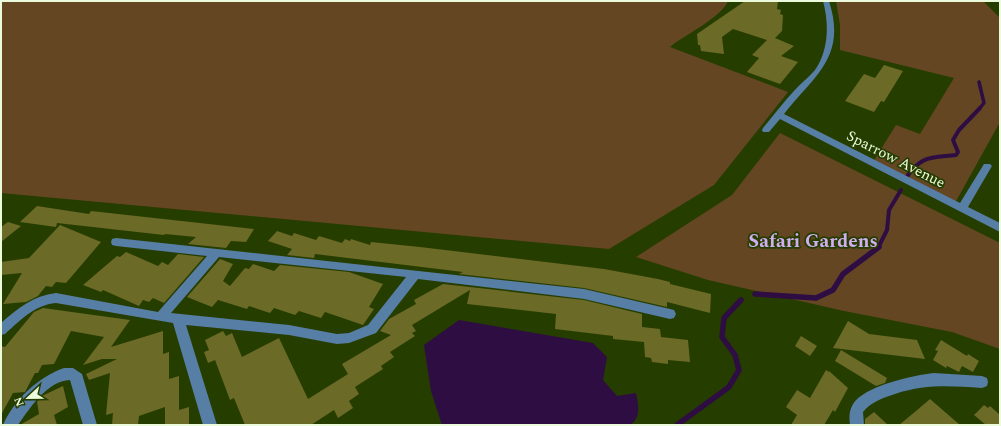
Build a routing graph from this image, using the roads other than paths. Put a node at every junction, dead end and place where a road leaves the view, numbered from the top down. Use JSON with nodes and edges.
{"nodes":[{"id":1,"x":826,"y":1,"type":"edge"},
{"id":2,"x":779,"y":115,"type":"junction"},
{"id":3,"x":766,"y":130,"type":"dead end"},
{"id":4,"x":987,"y":166,"type":"dead end"},
{"id":5,"x":962,"y":209,"type":"junction"},
{"id":6,"x":1000,"y":228,"type":"edge"},
{"id":7,"x":116,"y":242,"type":"dead end"},
{"id":8,"x":215,"y":254,"type":"junction"},
{"id":9,"x":415,"y":274,"type":"junction"},
{"id":10,"x":670,"y":314,"type":"dead end"},
{"id":11,"x":160,"y":317,"type":"junction"},
{"id":12,"x":178,"y":319,"type":"junction"},
{"id":13,"x":1,"y":330,"type":"edge"},
{"id":14,"x":982,"y":382,"type":"dead end"},
{"id":15,"x":10,"y":425,"type":"edge"},
{"id":16,"x":90,"y":425,"type":"edge"},
{"id":17,"x":210,"y":425,"type":"edge"},
{"id":18,"x":857,"y":425,"type":"edge"}],
"edges":[{"from":1,"to":2,"type":"street"},
{"from":2,"to":3,"type":"street"},
{"from":2,"to":5,"type":"street","name":"Sparrow Avenue"},
{"from":4,"to":5,"type":"street"},
{"from":5,"to":6,"type":"street","name":"Sparrow Avenue"},
{"from":7,"to":8,"type":"street"},
{"from":8,"to":9,"type":"street"},
{"from":8,"to":11,"type":"street"},
{"from":9,"to":10,"type":"street"},
{"from":9,"to":12,"type":"street"},
{"from":11,"to":12,"type":"street"},
{"from":11,"to":13,"type":"street"},
{"from":12,"to":17,"type":"street"},
{"from":14,"to":18,"type":"street"},
{"from":15,"to":16,"type":"street"}]}
